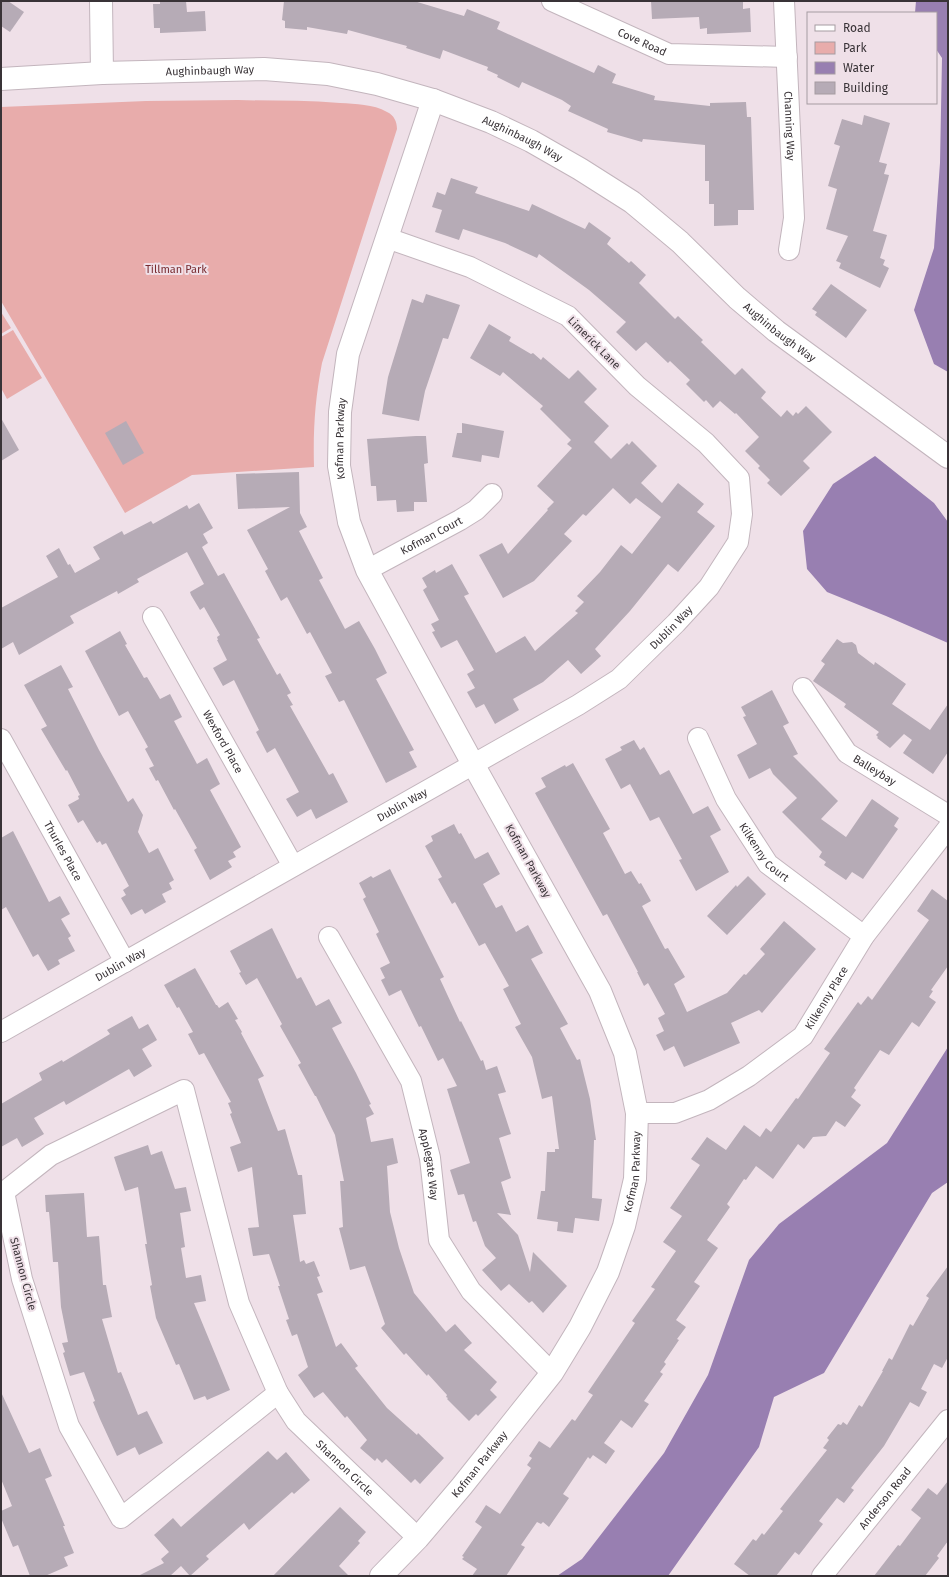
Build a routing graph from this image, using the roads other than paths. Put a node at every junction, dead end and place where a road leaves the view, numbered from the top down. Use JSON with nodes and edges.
{"nodes":[{"id":1,"x":100,"y":1,"type":"edge"},
{"id":2,"x":552,"y":1,"type":"edge"},
{"id":3,"x":784,"y":1,"type":"edge"},
{"id":4,"x":787,"y":57,"type":"junction"},
{"id":5,"x":102,"y":73,"type":"junction"},
{"id":6,"x":1,"y":79,"type":"edge"},
{"id":7,"x":433,"y":100,"type":"junction"},
{"id":8,"x":387,"y":238,"type":"junction"},
{"id":9,"x":789,"y":250,"type":"dead end"},
{"id":10,"x":948,"y":457,"type":"edge"},
{"id":11,"x":492,"y":494,"type":"dead end"},
{"id":12,"x":742,"y":514,"type":"joint"},
{"id":13,"x":367,"y":570,"type":"junction"},
{"id":14,"x":153,"y":617,"type":"dead end"},
{"id":15,"x":803,"y":688,"type":"dead end"},
{"id":16,"x":698,"y":738,"type":"dead end"},
{"id":17,"x":1,"y":739,"type":"edge"},
{"id":18,"x":473,"y":764,"type":"junction"},
{"id":19,"x":948,"y":815,"type":"edge"},
{"id":20,"x":948,"y":828,"type":"edge"},
{"id":21,"x":293,"y":866,"type":"junction"},
{"id":22,"x":864,"y":936,"type":"junction"},
{"id":23,"x":328,"y":937,"type":"dead end"},
{"id":24,"x":125,"y":962,"type":"junction"},
{"id":25,"x":1,"y":1032,"type":"edge"},
{"id":26,"x":637,"y":1113,"type":"junction"},
{"id":27,"x":552,"y":1373,"type":"junction"},
{"id":28,"x":278,"y":1393,"type":"junction"},
{"id":29,"x":948,"y":1420,"type":"edge"},
{"id":30,"x":418,"y":1538,"type":"junction"},
{"id":31,"x":381,"y":1576,"type":"edge"},
{"id":32,"x":822,"y":1576,"type":"edge"}],
"edges":[{"from":1,"to":5,"type":"street"},
{"from":2,"to":4,"type":"street","name":"Cove Road"},
{"from":3,"to":4,"type":"street","name":"Channing Way"},
{"from":4,"to":9,"type":"street","name":"Channing Way"},
{"from":5,"to":6,"type":"street","name":"Aughinbaugh Way"},
{"from":5,"to":7,"type":"street","name":"Aughinbaugh Way"},
{"from":7,"to":8,"type":"street","name":"Kofman Parkway"},
{"from":7,"to":10,"type":"street","name":"Aughinbaugh Way"},
{"from":8,"to":12,"type":"street","name":"Limerick Lane"},
{"from":8,"to":13,"type":"street","name":"Kofman Parkway"},
{"from":11,"to":13,"type":"street","name":"Kofman Court"},
{"from":12,"to":18,"type":"street","name":"Dublin Way"},
{"from":13,"to":18,"type":"street","name":"Kofman Parkway"},
{"from":14,"to":21,"type":"street","name":"Wexford Place"},
{"from":15,"to":19,"type":"street","name":"Balleybay"},
{"from":16,"to":22,"type":"street","name":"Kilkenny Court"},
{"from":17,"to":24,"type":"street","name":"Thurles Place"},
{"from":18,"to":21,"type":"street","name":"Dublin Way"},
{"from":18,"to":26,"type":"street","name":"Kofman Parkway"},
{"from":20,"to":22,"type":"street","name":"Kilkenny Place"},
{"from":21,"to":24,"type":"street","name":"Dublin Way"},
{"from":22,"to":26,"type":"street","name":"Kilkenny Place"},
{"from":23,"to":27,"type":"street","name":"Applegate Way"},
{"from":24,"to":25,"type":"street","name":"Dublin Way"},
{"from":26,"to":27,"type":"street","name":"Kofman Parkway"},
{"from":27,"to":30,"type":"street","name":"Kofman Parkway"},
{"from":28,"to":28,"type":"street","name":"Shannon Circle"},
{"from":28,"to":30,"type":"street","name":"Shannon Circle"},
{"from":29,"to":32,"type":"street","name":"Anderson Road"},
{"from":30,"to":31,"type":"street","name":"Kofman Parkway"}]}
